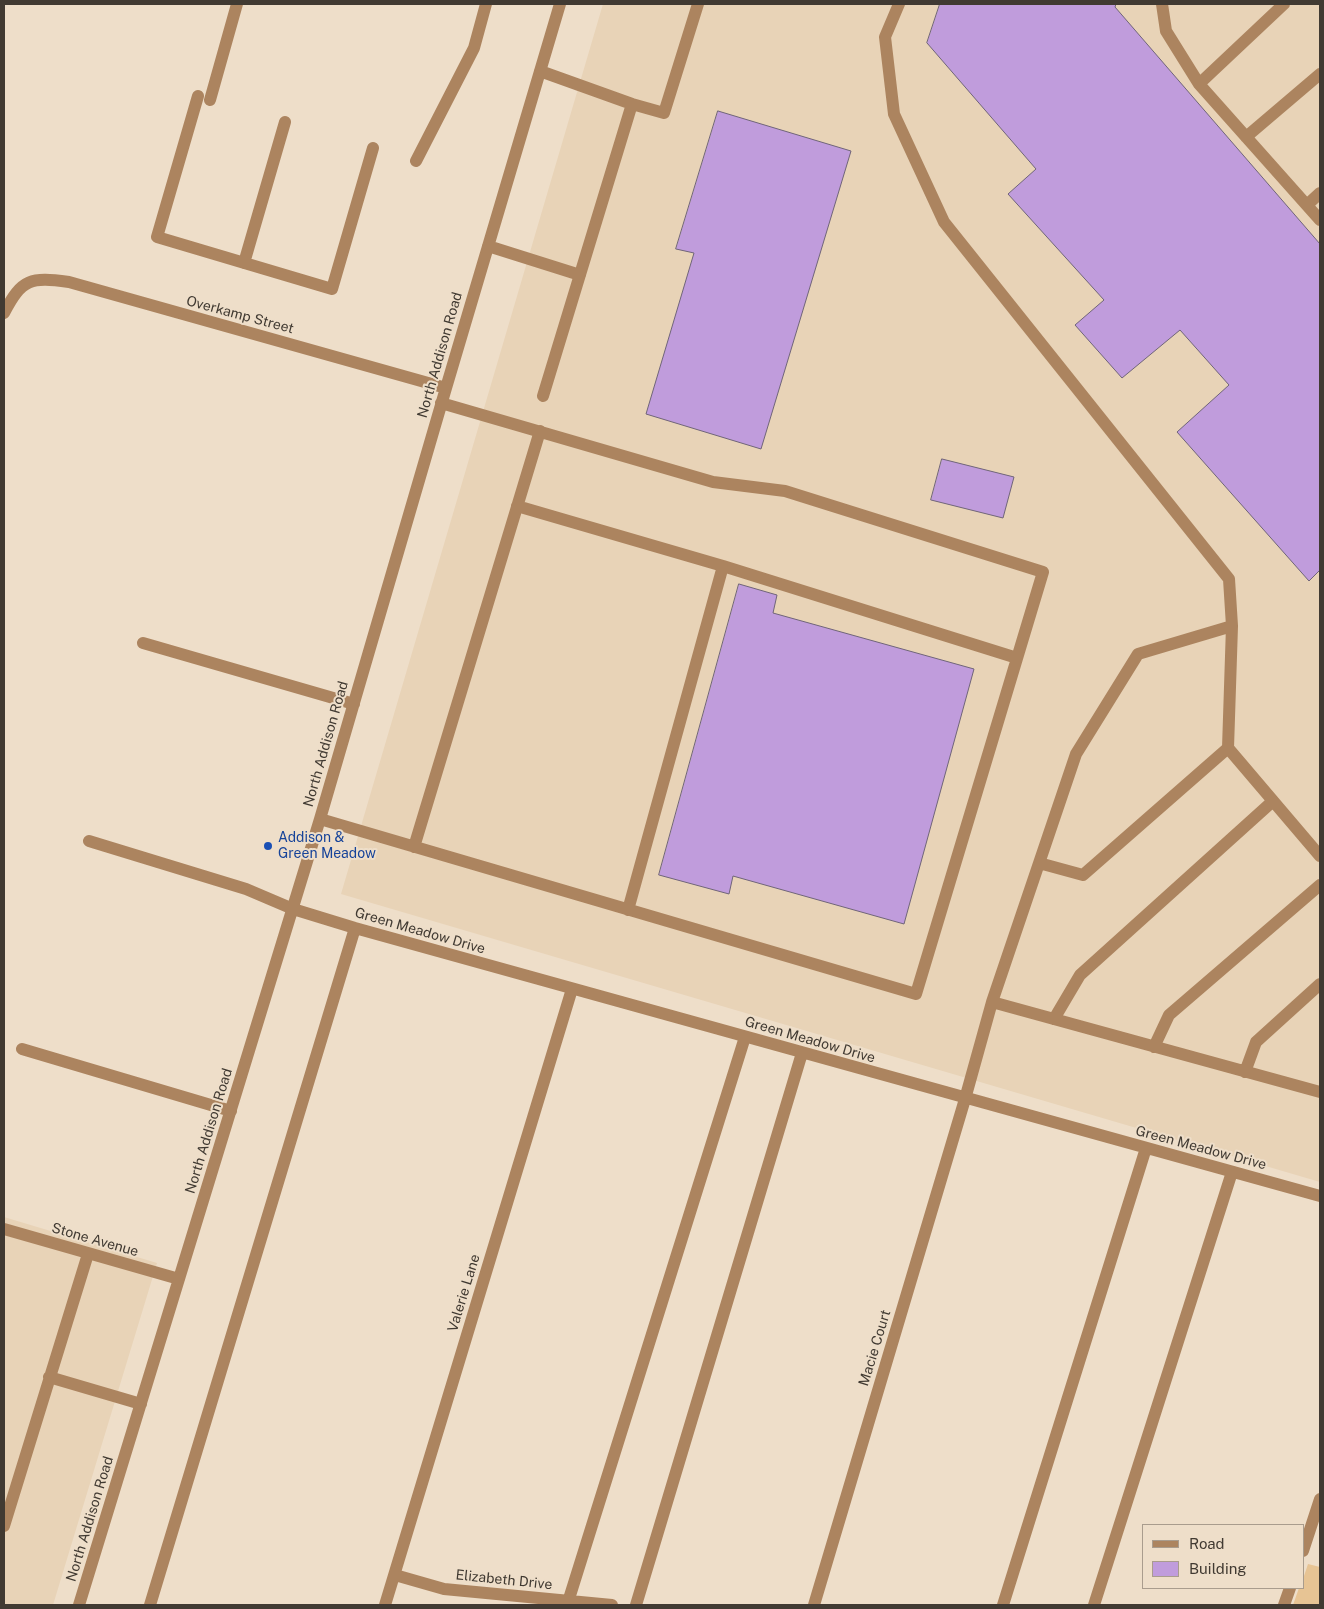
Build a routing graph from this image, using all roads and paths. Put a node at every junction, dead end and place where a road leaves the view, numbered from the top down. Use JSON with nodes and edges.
{"nodes":[{"id":1,"x":237,"y":4,"type":"edge"},
{"id":2,"x":486,"y":4,"type":"edge"},
{"id":3,"x":560,"y":4,"type":"edge"},
{"id":4,"x":698,"y":4,"type":"edge"},
{"id":5,"x":899,"y":4,"type":"edge"},
{"id":6,"x":1162,"y":4,"type":"edge"},
{"id":7,"x":1284,"y":4,"type":"edge"},
{"id":8,"x":540,"y":71,"type":"junction"},
{"id":9,"x":1320,"y":74,"type":"edge"},
{"id":10,"x":1199,"y":84,"type":"junction"},
{"id":11,"x":632,"y":104,"type":"junction"},
{"id":12,"x":285,"y":122,"type":"dead end"},
{"id":13,"x":1246,"y":137,"type":"junction"},
{"id":14,"x":373,"y":148,"type":"dead end"},
{"id":15,"x":416,"y":161,"type":"dead end"},
{"id":16,"x":1320,"y":193,"type":"edge"},
{"id":17,"x":1307,"y":205,"type":"junction"},
{"id":18,"x":1320,"y":220,"type":"edge"},
{"id":19,"x":488,"y":246,"type":"junction"},
{"id":20,"x":244,"y":263,"type":"junction"},
{"id":21,"x":580,"y":275,"type":"junction"},
{"id":22,"x":4,"y":313,"type":"edge"},
{"id":23,"x":446,"y":388,"type":"junction"},
{"id":24,"x":543,"y":396,"type":"dead end"},
{"id":25,"x":441,"y":403,"type":"junction"},
{"id":26,"x":540,"y":431,"type":"junction"},
{"id":27,"x":517,"y":506,"type":"junction"},
{"id":28,"x":723,"y":566,"type":"junction"},
{"id":29,"x":1232,"y":626,"type":"junction"},
{"id":30,"x":143,"y":643,"type":"dead end"},
{"id":31,"x":1017,"y":658,"type":"junction"},
{"id":32,"x":354,"y":704,"type":"junction"},
{"id":33,"x":1228,"y":748,"type":"junction"},
{"id":34,"x":1273,"y":801,"type":"junction"},
{"id":35,"x":320,"y":819,"type":"junction"},
{"id":36,"x":89,"y":841,"type":"dead end"},
{"id":37,"x":414,"y":847,"type":"junction"},
{"id":38,"x":1320,"y":856,"type":"edge"},
{"id":39,"x":1039,"y":863,"type":"junction"},
{"id":40,"x":1320,"y":885,"type":"edge"},
{"id":41,"x":293,"y":909,"type":"junction"},
{"id":42,"x":628,"y":910,"type":"junction"},
{"id":43,"x":355,"y":928,"type":"junction"},
{"id":44,"x":1320,"y":984,"type":"edge"},
{"id":45,"x":572,"y":989,"type":"junction"},
{"id":46,"x":992,"y":1002,"type":"junction"},
{"id":47,"x":1054,"y":1019,"type":"junction"},
{"id":48,"x":745,"y":1037,"type":"junction"},
{"id":49,"x":1154,"y":1046,"type":"junction"},
{"id":50,"x":22,"y":1049,"type":"dead end"},
{"id":51,"x":802,"y":1053,"type":"junction"},
{"id":52,"x":1245,"y":1072,"type":"junction"},
{"id":53,"x":1320,"y":1092,"type":"edge"},
{"id":54,"x":966,"y":1099,"type":"junction"},
{"id":55,"x":231,"y":1111,"type":"junction"},
{"id":56,"x":1146,"y":1148,"type":"junction"},
{"id":57,"x":1232,"y":1172,"type":"junction"},
{"id":58,"x":1320,"y":1196,"type":"edge"},
{"id":59,"x":4,"y":1229,"type":"edge"},
{"id":60,"x":88,"y":1254,"type":"junction"},
{"id":61,"x":179,"y":1279,"type":"junction"},
{"id":62,"x":49,"y":1377,"type":"junction"},
{"id":63,"x":141,"y":1404,"type":"junction"},
{"id":64,"x":1320,"y":1499,"type":"edge"},
{"id":65,"x":1316,"y":1523,"type":"edge"},
{"id":66,"x":4,"y":1526,"type":"edge"},
{"id":67,"x":1304,"y":1548,"type":"edge"},
{"id":68,"x":395,"y":1575,"type":"junction"},
{"id":69,"x":1290,"y":1589,"type":"edge"},
{"id":70,"x":568,"y":1602,"type":"junction"},
{"id":71,"x":79,"y":1605,"type":"edge"},
{"id":72,"x":150,"y":1605,"type":"edge"},
{"id":73,"x":385,"y":1605,"type":"edge"},
{"id":74,"x":612,"y":1605,"type":"edge"},
{"id":75,"x":636,"y":1605,"type":"edge"},
{"id":76,"x":814,"y":1605,"type":"edge"},
{"id":77,"x":1003,"y":1605,"type":"edge"},
{"id":78,"x":1094,"y":1605,"type":"edge"},
{"id":79,"x":1284,"y":1605,"type":"edge"}],
"edges":[{"from":1,"to":20,"type":"street"},
{"from":2,"to":15,"type":"street"},
{"from":3,"to":8,"type":"street","name":"North Addison Road"},
{"from":4,"to":11,"type":"street"},
{"from":5,"to":29,"type":"street"},
{"from":6,"to":10,"type":"street"},
{"from":7,"to":10,"type":"street"},
{"from":8,"to":11,"type":"street"},
{"from":8,"to":19,"type":"street","name":"North Addison Road"},
{"from":9,"to":13,"type":"street"},
{"from":10,"to":13,"type":"street"},
{"from":11,"to":21,"type":"street"},
{"from":12,"to":20,"type":"street"},
{"from":13,"to":17,"type":"street"},
{"from":14,"to":20,"type":"street"},
{"from":16,"to":17,"type":"street"},
{"from":17,"to":18,"type":"street"},
{"from":19,"to":21,"type":"street"},
{"from":19,"to":23,"type":"street","name":"North Addison Road"},
{"from":21,"to":24,"type":"street"},
{"from":22,"to":23,"type":"street","name":"Overkamp Street"},
{"from":23,"to":25,"type":"street","name":"North Addison Road"},
{"from":25,"to":26,"type":"street"},
{"from":25,"to":32,"type":"street","name":"North Addison Road"},
{"from":26,"to":27,"type":"street"},
{"from":26,"to":31,"type":"street"},
{"from":27,"to":28,"type":"street"},
{"from":27,"to":37,"type":"street"},
{"from":28,"to":31,"type":"street"},
{"from":28,"to":42,"type":"street"},
{"from":29,"to":33,"type":"street"},
{"from":29,"to":39,"type":"street","name":"Macie Court"},
{"from":30,"to":32,"type":"street"},
{"from":31,"to":42,"type":"street"},
{"from":32,"to":35,"type":"street","name":"North Addison Road"},
{"from":33,"to":34,"type":"street"},
{"from":33,"to":39,"type":"street"},
{"from":34,"to":38,"type":"street"},
{"from":34,"to":47,"type":"street"},
{"from":35,"to":37,"type":"street"},
{"from":35,"to":41,"type":"street","name":"North Addison Road"},
{"from":36,"to":41,"type":"street","name":"Green Meadow Drive"},
{"from":37,"to":42,"type":"street"},
{"from":39,"to":46,"type":"street","name":"Macie Court"},
{"from":40,"to":49,"type":"street"},
{"from":41,"to":43,"type":"street","name":"Green Meadow Drive"},
{"from":41,"to":55,"type":"street","name":"North Addison Road"},
{"from":43,"to":45,"type":"street","name":"Green Meadow Drive"},
{"from":43,"to":72,"type":"street"},
{"from":44,"to":52,"type":"street"},
{"from":45,"to":48,"type":"street","name":"Green Meadow Drive"},
{"from":45,"to":68,"type":"street","name":"Valerie Lane"},
{"from":46,"to":47,"type":"street"},
{"from":46,"to":54,"type":"street","name":"Macie Court"},
{"from":47,"to":49,"type":"street"},
{"from":48,"to":51,"type":"street","name":"Green Meadow Drive"},
{"from":48,"to":70,"type":"street"},
{"from":49,"to":52,"type":"street"},
{"from":50,"to":55,"type":"street"},
{"from":51,"to":54,"type":"street","name":"Green Meadow Drive"},
{"from":51,"to":75,"type":"street"},
{"from":52,"to":53,"type":"street"},
{"from":54,"to":56,"type":"street","name":"Green Meadow Drive"},
{"from":54,"to":76,"type":"street","name":"Macie Court"},
{"from":55,"to":61,"type":"street","name":"North Addison Road"},
{"from":56,"to":57,"type":"street","name":"Green Meadow Drive"},
{"from":56,"to":77,"type":"street"},
{"from":57,"to":58,"type":"street","name":"Green Meadow Drive"},
{"from":57,"to":78,"type":"street"},
{"from":59,"to":60,"type":"street","name":"Stone Avenue"},
{"from":60,"to":61,"type":"street","name":"Stone Avenue"},
{"from":60,"to":62,"type":"street"},
{"from":61,"to":63,"type":"street","name":"North Addison Road"},
{"from":62,"to":63,"type":"street"},
{"from":62,"to":66,"type":"street"},
{"from":63,"to":71,"type":"street","name":"North Addison Road"},
{"from":64,"to":65,"type":"street"},
{"from":65,"to":67,"type":"street"},
{"from":68,"to":70,"type":"street","name":"Elizabeth Drive"},
{"from":68,"to":73,"type":"street","name":"Valerie Lane"},
{"from":69,"to":79,"type":"street"},
{"from":70,"to":74,"type":"street","name":"Elizabeth Drive"}]}
